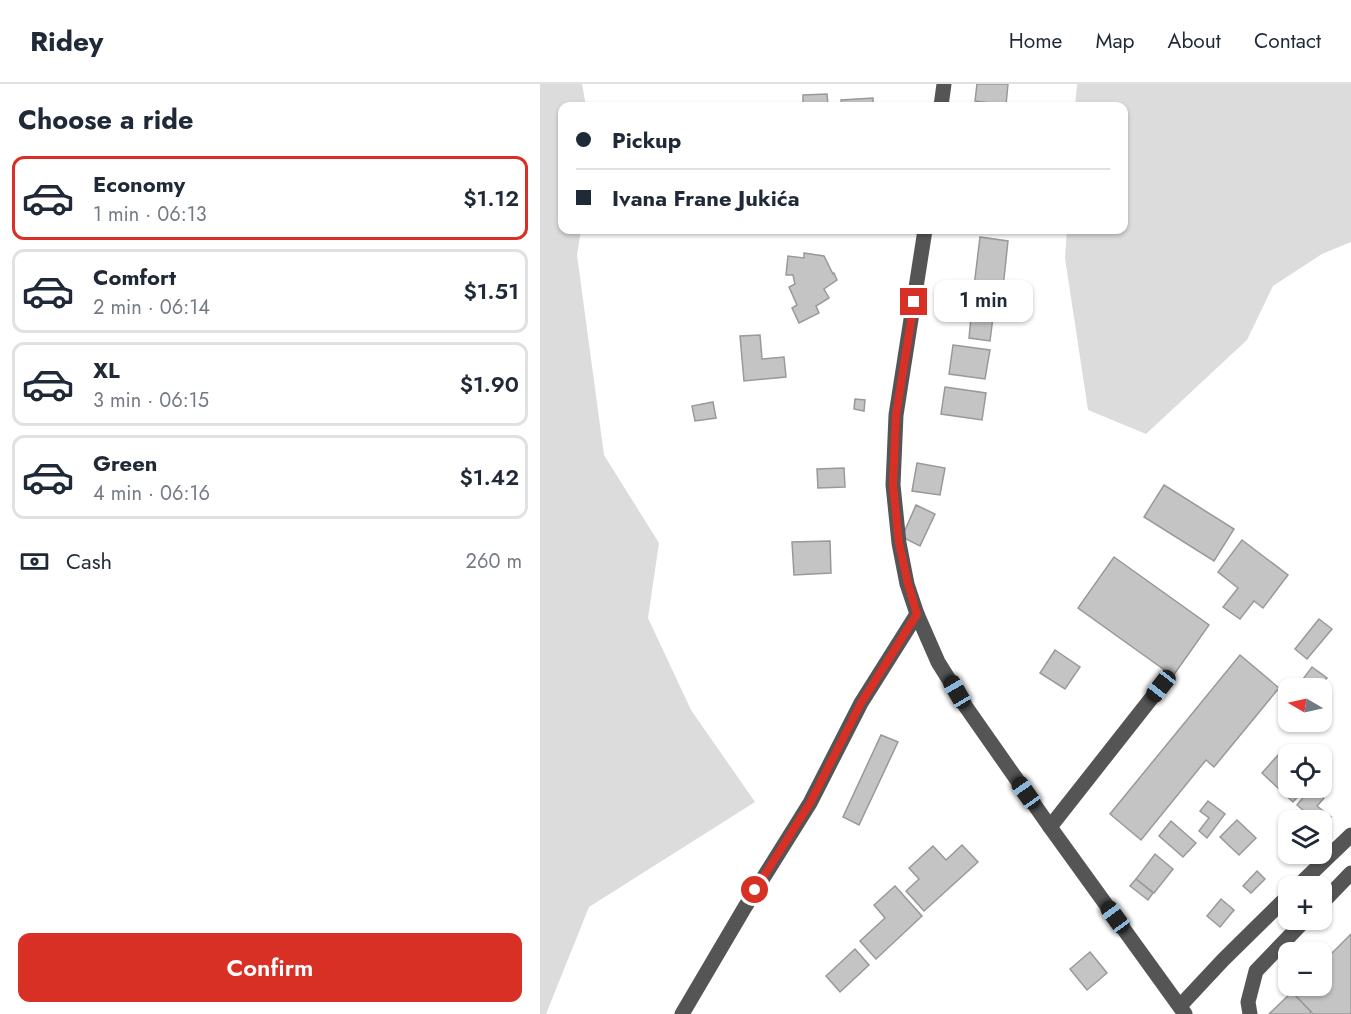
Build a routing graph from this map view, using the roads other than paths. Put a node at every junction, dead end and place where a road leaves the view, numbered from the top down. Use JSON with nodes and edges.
{"nodes":[{"id":1,"x":944,"y":84,"type":"edge"},
{"id":2,"x":942,"y":102,"type":"edge"},
{"id":3,"x":924,"y":234,"type":"edge"},
{"id":4,"x":917,"y":614,"type":"junction"},
{"id":5,"x":1161,"y":686,"type":"dead end"},
{"id":6,"x":1050,"y":828,"type":"junction"},
{"id":7,"x":1351,"y":836,"type":"edge"},
{"id":8,"x":1351,"y":873,"type":"edge"},
{"id":9,"x":1309,"y":876,"type":"edge"},
{"id":10,"x":1332,"y":893,"type":"edge"},
{"id":11,"x":1278,"y":906,"type":"edge"},
{"id":12,"x":1295,"y":930,"type":"edge"},
{"id":13,"x":1183,"y":1010,"type":"edge"},
{"id":14,"x":682,"y":1014,"type":"edge"},
{"id":15,"x":1250,"y":1014,"type":"edge"}],
"edges":[{"from":1,"to":2,"type":"street"},
{"from":3,"to":4,"type":"street"},
{"from":4,"to":6,"type":"street"},
{"from":4,"to":14,"type":"street"},
{"from":5,"to":6,"type":"street"},
{"from":6,"to":13,"type":"street"},
{"from":7,"to":9,"type":"street"},
{"from":8,"to":10,"type":"street"},
{"from":11,"to":13,"type":"street"},
{"from":12,"to":15,"type":"street"}]}
